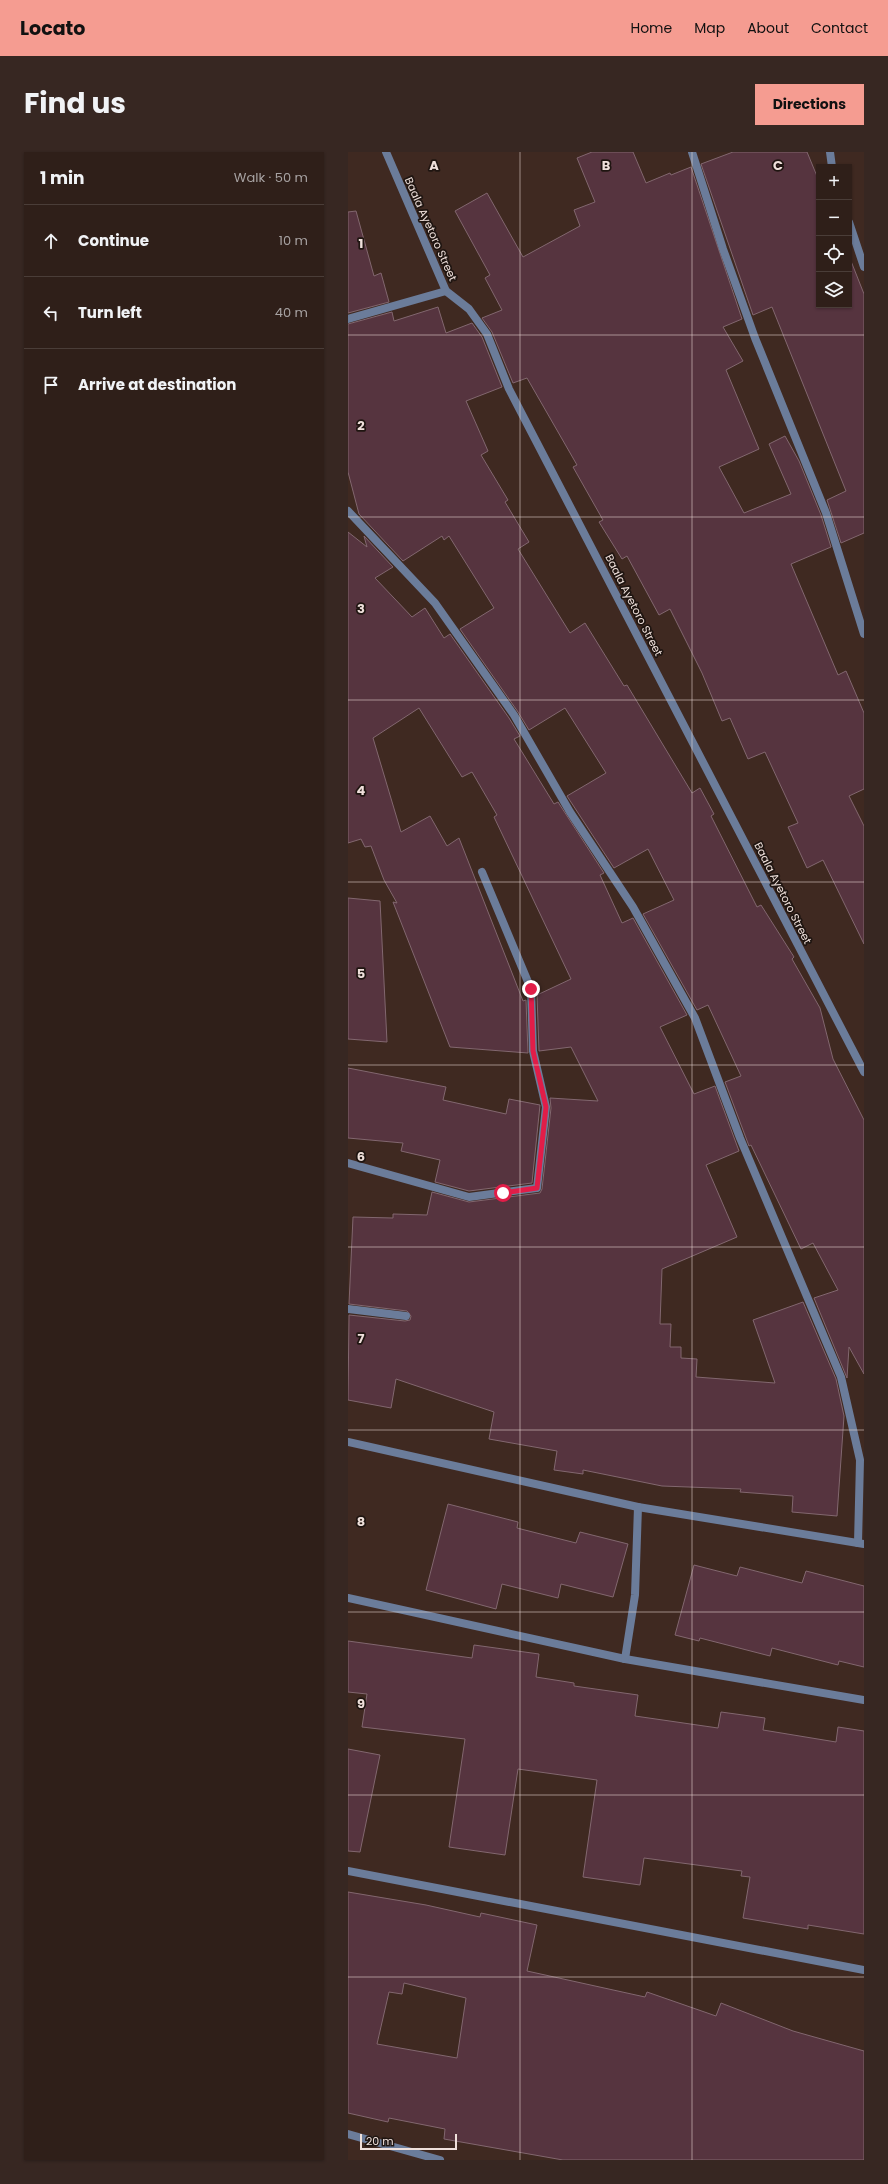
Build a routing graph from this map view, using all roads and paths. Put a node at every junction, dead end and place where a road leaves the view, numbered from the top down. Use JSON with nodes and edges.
{"nodes":[{"id":1,"x":386,"y":152,"type":"edge"},
{"id":2,"x":692,"y":152,"type":"edge"},
{"id":3,"x":830,"y":152,"type":"edge"},
{"id":4,"x":832,"y":164,"type":"edge"},
{"id":5,"x":852,"y":231,"type":"edge"},
{"id":6,"x":864,"y":267,"type":"edge"},
{"id":7,"x":446,"y":291,"type":"junction"},
{"id":8,"x":348,"y":319,"type":"edge"},
{"id":9,"x":348,"y":511,"type":"edge"},
{"id":10,"x":864,"y":634,"type":"edge"},
{"id":11,"x":482,"y":872,"type":"dead end"},
{"id":12,"x":864,"y":1072,"type":"edge"},
{"id":13,"x":348,"y":1163,"type":"edge"},
{"id":14,"x":348,"y":1309,"type":"edge"},
{"id":15,"x":406,"y":1316,"type":"dead end"},
{"id":16,"x":348,"y":1442,"type":"edge"},
{"id":17,"x":638,"y":1506,"type":"junction"},
{"id":18,"x":861,"y":1543,"type":"edge"},
{"id":19,"x":348,"y":1598,"type":"edge"},
{"id":20,"x":625,"y":1659,"type":"junction"},
{"id":21,"x":864,"y":1700,"type":"edge"},
{"id":22,"x":348,"y":1871,"type":"edge"},
{"id":23,"x":864,"y":1970,"type":"edge"},
{"id":24,"x":348,"y":2134,"type":"edge"},
{"id":25,"x":440,"y":2160,"type":"edge"}],
"edges":[{"from":1,"to":7,"type":"street","name":"Baala Ayetoro Street"},
{"from":2,"to":10,"type":"street"},
{"from":3,"to":4,"type":"street"},
{"from":5,"to":6,"type":"street"},
{"from":7,"to":8,"type":"street"},
{"from":7,"to":12,"type":"street","name":"Baala Ayetoro Street"},
{"from":9,"to":18,"type":"street"},
{"from":11,"to":13,"type":"street"},
{"from":14,"to":15,"type":"street"},
{"from":16,"to":17,"type":"street"},
{"from":17,"to":18,"type":"street"},
{"from":17,"to":20,"type":"street"},
{"from":19,"to":20,"type":"street"},
{"from":20,"to":21,"type":"street"},
{"from":22,"to":23,"type":"street"},
{"from":24,"to":25,"type":"street"}]}
